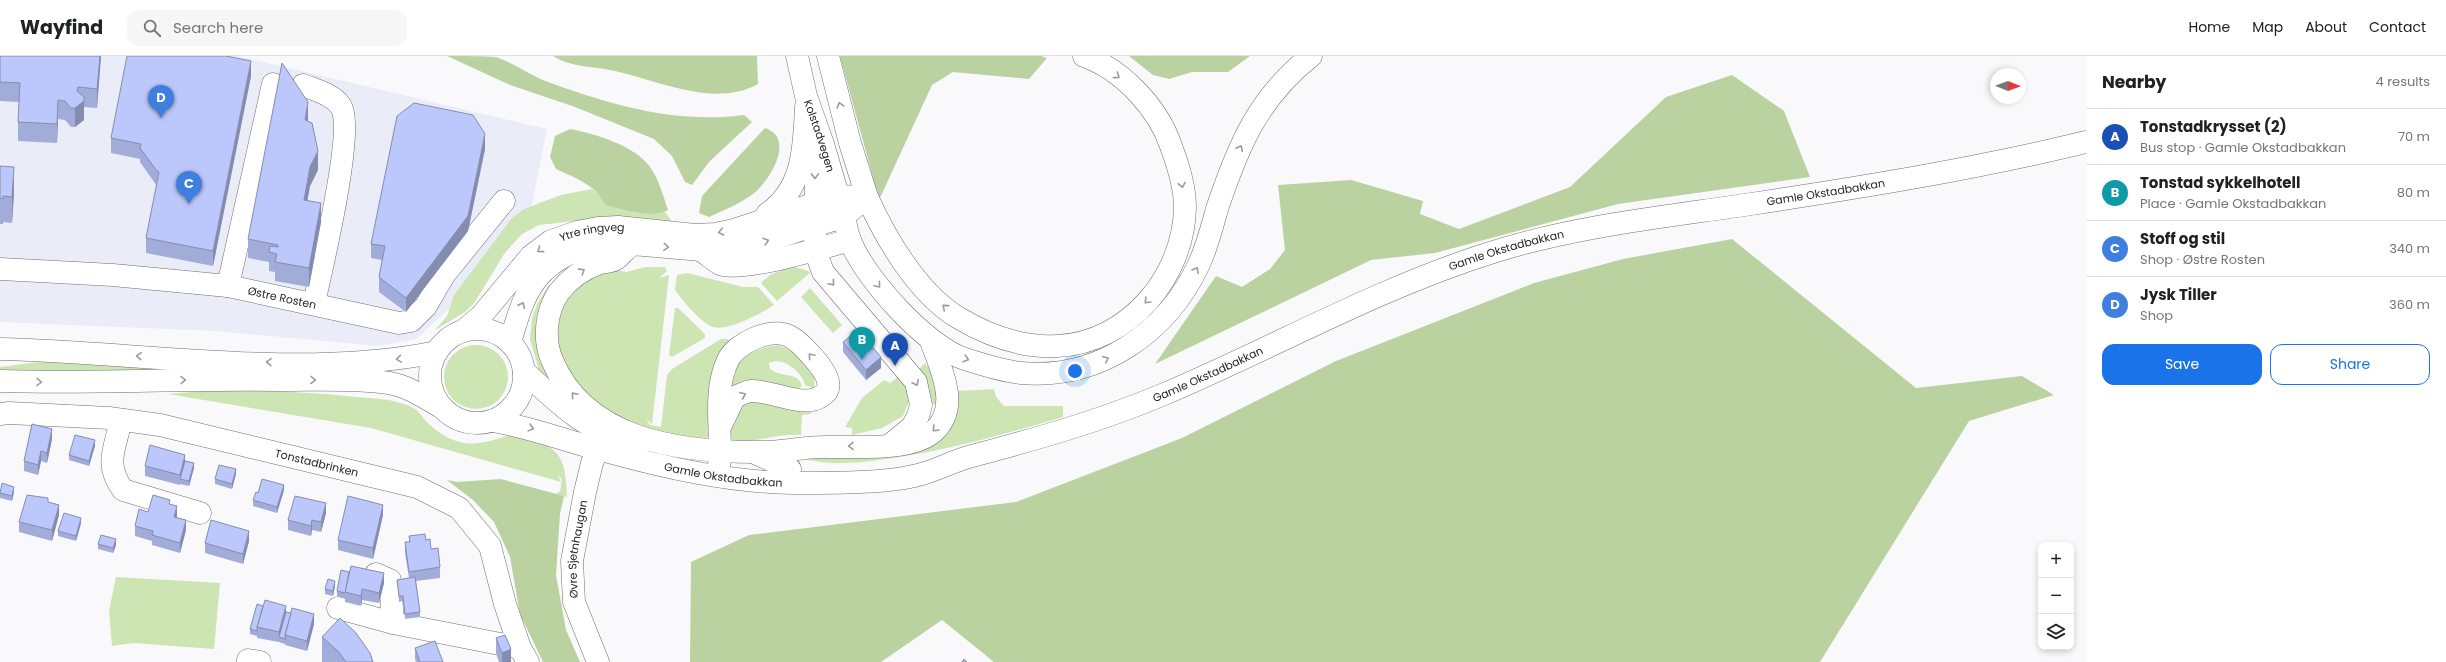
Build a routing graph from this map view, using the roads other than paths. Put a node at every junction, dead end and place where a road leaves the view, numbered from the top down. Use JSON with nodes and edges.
{"nodes":[{"id":1,"x":797,"y":56,"type":"edge"},
{"id":2,"x":828,"y":56,"type":"edge"},
{"id":3,"x":1084,"y":56,"type":"edge"},
{"id":4,"x":1311,"y":56,"type":"edge"},
{"id":5,"x":273,"y":84,"type":"dead end"},
{"id":6,"x":303,"y":86,"type":"dead end"},
{"id":7,"x":806,"y":96,"type":"junction"},
{"id":8,"x":2086,"y":142,"type":"edge"},
{"id":9,"x":868,"y":197,"type":"junction"},
{"id":10,"x":504,"y":201,"type":"dead end"},
{"id":11,"x":816,"y":202,"type":"junction"},
{"id":12,"x":841,"y":206,"type":"junction"},
{"id":13,"x":758,"y":220,"type":"junction"},
{"id":14,"x":815,"y":225,"type":"junction"},
{"id":15,"x":850,"y":240,"type":"junction"},
{"id":16,"x":631,"y":245,"type":"junction"},
{"id":17,"x":700,"y":250,"type":"junction"},
{"id":18,"x":814,"y":250,"type":"junction"},
{"id":19,"x":0,"y":269,"type":"edge"},
{"id":20,"x":228,"y":286,"type":"junction"},
{"id":21,"x":314,"y":303,"type":"junction"},
{"id":22,"x":463,"y":331,"type":"junction"},
{"id":23,"x":931,"y":341,"type":"junction"},
{"id":24,"x":510,"y":342,"type":"junction"},
{"id":25,"x":0,"y":349,"type":"edge"},
{"id":26,"x":437,"y":352,"type":"junction"},
{"id":27,"x":524,"y":370,"type":"junction"},
{"id":28,"x":0,"y":381,"type":"edge"},
{"id":29,"x":441,"y":407,"type":"junction"},
{"id":30,"x":0,"y":414,"type":"edge"},
{"id":31,"x":121,"y":420,"type":"junction"},
{"id":32,"x":493,"y":421,"type":"junction"},
{"id":33,"x":721,"y":425,"type":"junction"},
{"id":34,"x":602,"y":435,"type":"junction"},
{"id":35,"x":890,"y":445,"type":"junction"},
{"id":36,"x":757,"y":452,"type":"junction"},
{"id":37,"x":957,"y":460,"type":"junction"},
{"id":38,"x":719,"y":463,"type":"junction"},
{"id":39,"x":790,"y":469,"type":"junction"},
{"id":40,"x":200,"y":513,"type":"dead end"},
{"id":41,"x":376,"y":574,"type":"edge"},
{"id":42,"x":338,"y":608,"type":"dead end"},
{"id":43,"x":393,"y":622,"type":"junction"},
{"id":44,"x":524,"y":655,"type":"edge"},
{"id":45,"x":598,"y":662,"type":"edge"}],
"edges":[{"from":1,"to":7,"type":"main road","name":"Kolstadvegen"},
{"from":9,"to":2,"type":"main road","one_way":true},
{"from":3,"to":9,"type":"main road","one_way":true},
{"from":23,"to":4,"type":"main road","one_way":true},
{"from":5,"to":20,"type":"main road"},
{"from":6,"to":21,"type":"main road"},
{"from":7,"to":11,"type":"main road","one_way":true},
{"from":7,"to":12,"type":"main road","name":"Kolstadvegen"},
{"from":7,"to":13,"type":"main road","name":"Ytre ringveg"},
{"from":8,"to":37,"type":"main road","name":"Gamle Okstadbakkan"},
{"from":9,"to":12,"type":"main road","name":"Ytre ringveg"},
{"from":10,"to":21,"type":"main road","name":"Østre Rosten"},
{"from":11,"to":12,"type":"main road","name":"Ytre ringveg"},
{"from":11,"to":13,"type":"main road","name":"Ytre ringveg"},
{"from":11,"to":14,"type":"main road"},
{"from":12,"to":14,"type":"main road","name":"Ytre ringveg"},
{"from":12,"to":15,"type":"main road","name":"Kolstadvegen"},
{"from":13,"to":22,"type":"main road","name":"Ytre ringveg","one_way":true},
{"from":17,"to":14,"type":"main road","name":"Ytre ringveg","one_way":true},
{"from":14,"to":18,"type":"main road"},
{"from":15,"to":18,"type":"main road","name":"Ytre ringveg"},
{"from":15,"to":23,"type":"main road","name":"Kolstadvegen","one_way":true},
{"from":16,"to":17,"type":"main road","name":"Ytre ringveg","one_way":true},
{"from":24,"to":16,"type":"main road","name":"Ytre ringveg","one_way":true},
{"from":34,"to":16,"type":"main road","one_way":true},
{"from":17,"to":18,"type":"main road","name":"Ytre ringveg"},
{"from":18,"to":35,"type":"main road","one_way":true},
{"from":19,"to":20,"type":"main road","name":"Østre Rosten"},
{"from":20,"to":21,"type":"main road","name":"Østre Rosten"},
{"from":22,"to":24,"type":"main road"},
{"from":22,"to":26,"type":"main road"},
{"from":23,"to":35,"type":"main road","one_way":true},
{"from":24,"to":27,"type":"main road"},
{"from":26,"to":25,"type":"main road","one_way":true},
{"from":26,"to":29,"type":"main road"},
{"from":27,"to":32,"type":"main road"},
{"from":27,"to":34,"type":"main road","name":"Gamle Okstadbakkan"},
{"from":28,"to":29,"type":"main road","one_way":true},
{"from":29,"to":32,"type":"main road"},
{"from":30,"to":31,"type":"main road","name":"Tonstadbrinken"},
{"from":31,"to":40,"type":"main road"},
{"from":31,"to":44,"type":"main road","name":"Tonstadbrinken"},
{"from":32,"to":34,"type":"main road","name":"Gamle Okstadbakkan","one_way":true},
{"from":33,"to":33,"type":"main road","one_way":true},
{"from":33,"to":38,"type":"main road"},
{"from":34,"to":38,"type":"main road"},
{"from":34,"to":38,"type":"main road","name":"Gamle Okstadbakkan"},
{"from":34,"to":45,"type":"main road","name":"Øvre Sjetnhaugan"},
{"from":35,"to":36,"type":"main road","one_way":true},
{"from":36,"to":38,"type":"main road"},
{"from":36,"to":39,"type":"main road"},
{"from":37,"to":38,"type":"main road","name":"Gamle Okstadbakkan"},
{"from":37,"to":39,"type":"main road","name":"Gamle Okstadbakkan"},
{"from":38,"to":39,"type":"main road","name":"Gamle Okstadbakkan"},
{"from":41,"to":43,"type":"main road"},
{"from":42,"to":43,"type":"main road"},
{"from":43,"to":44,"type":"main road"}]}
